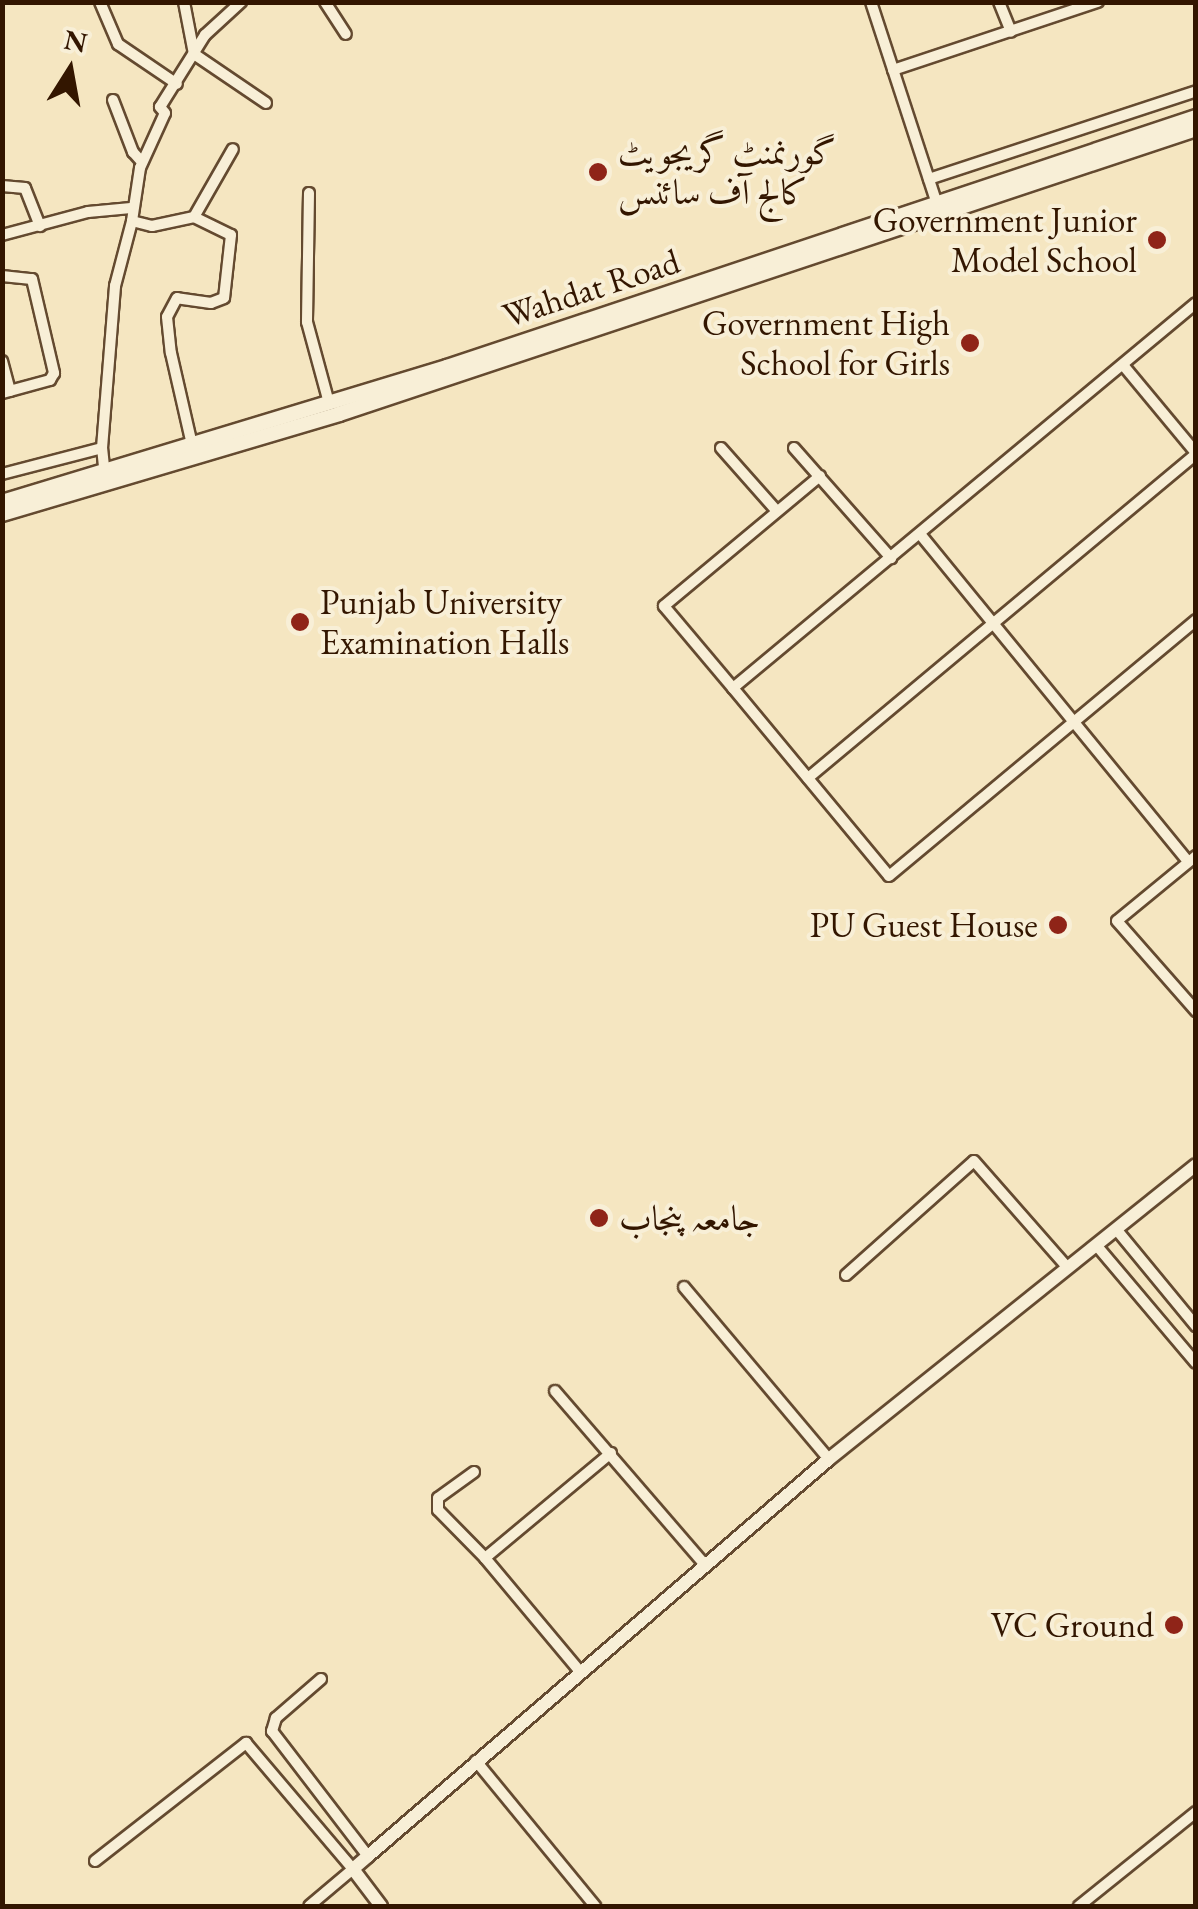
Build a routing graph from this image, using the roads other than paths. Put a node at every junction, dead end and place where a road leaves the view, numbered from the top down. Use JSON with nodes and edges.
{"nodes":[{"id":1,"x":100,"y":2,"type":"edge"},
{"id":2,"x":184,"y":2,"type":"edge"},
{"id":3,"x":240,"y":2,"type":"edge"},
{"id":4,"x":325,"y":2,"type":"edge"},
{"id":5,"x":871,"y":2,"type":"edge"},
{"id":6,"x":999,"y":2,"type":"edge"},
{"id":7,"x":1098,"y":2,"type":"edge"},
{"id":8,"x":1012,"y":32,"type":"junction"},
{"id":9,"x":346,"y":34,"type":"dead end"},
{"id":10,"x":194,"y":54,"type":"junction"},
{"id":11,"x":893,"y":70,"type":"junction"},
{"id":12,"x":177,"y":84,"type":"junction"},
{"id":13,"x":1196,"y":91,"type":"edge"},
{"id":14,"x":113,"y":100,"type":"dead end"},
{"id":15,"x":266,"y":103,"type":"dead end"},
{"id":16,"x":1196,"y":118,"type":"edge"},
{"id":17,"x":1196,"y":130,"type":"edge"},
{"id":18,"x":233,"y":149,"type":"dead end"},
{"id":19,"x":142,"y":162,"type":"junction"},
{"id":20,"x":1078,"y":162,"type":"junction"},
{"id":21,"x":929,"y":180,"type":"junction"},
{"id":22,"x":2,"y":186,"type":"edge"},
{"id":23,"x":308,"y":193,"type":"dead end"},
{"id":24,"x":936,"y":204,"type":"junction"},
{"id":25,"x":131,"y":208,"type":"junction"},
{"id":26,"x":194,"y":217,"type":"junction"},
{"id":27,"x":132,"y":222,"type":"junction"},
{"id":28,"x":40,"y":226,"type":"junction"},
{"id":29,"x":2,"y":234,"type":"edge"},
{"id":30,"x":2,"y":276,"type":"edge"},
{"id":31,"x":1191,"y":307,"type":"edge"},
{"id":32,"x":1196,"y":322,"type":"edge"},
{"id":33,"x":2,"y":361,"type":"edge"},
{"id":34,"x":1124,"y":366,"type":"junction"},
{"id":35,"x":6,"y":392,"type":"edge"},
{"id":36,"x":329,"y":403,"type":"junction"},
{"id":37,"x":192,"y":445,"type":"junction"},
{"id":38,"x":102,"y":448,"type":"junction"},
{"id":39,"x":721,"y":448,"type":"dead end"},
{"id":40,"x":794,"y":448,"type":"dead end"},
{"id":41,"x":1196,"y":453,"type":"edge"},
{"id":42,"x":2,"y":474,"type":"edge"},
{"id":43,"x":820,"y":476,"type":"junction"},
{"id":44,"x":106,"y":478,"type":"junction"},
{"id":45,"x":2,"y":502,"type":"edge"},
{"id":46,"x":775,"y":509,"type":"junction"},
{"id":47,"x":2,"y":514,"type":"edge"},
{"id":48,"x":920,"y":534,"type":"junction"},
{"id":49,"x":891,"y":558,"type":"junction"},
{"id":50,"x":1196,"y":620,"type":"edge"},
{"id":51,"x":994,"y":626,"type":"junction"},
{"id":52,"x":733,"y":688,"type":"junction"},
{"id":53,"x":1073,"y":725,"type":"junction"},
{"id":54,"x":808,"y":778,"type":"junction"},
{"id":55,"x":1192,"y":858,"type":"edge"},
{"id":56,"x":1196,"y":1011,"type":"edge"},
{"id":57,"x":1196,"y":1165,"type":"edge"},
{"id":58,"x":1116,"y":1229,"type":"junction"},
{"id":59,"x":1097,"y":1246,"type":"junction"},
{"id":60,"x":1068,"y":1268,"type":"junction"},
{"id":61,"x":846,"y":1276,"type":"dead end"},
{"id":62,"x":684,"y":1287,"type":"dead end"},
{"id":63,"x":1196,"y":1326,"type":"edge"},
{"id":64,"x":1196,"y":1363,"type":"edge"},
{"id":65,"x":555,"y":1391,"type":"dead end"},
{"id":66,"x":611,"y":1453,"type":"junction"},
{"id":67,"x":829,"y":1459,"type":"junction"},
{"id":68,"x":474,"y":1472,"type":"dead end"},
{"id":69,"x":486,"y":1558,"type":"junction"},
{"id":70,"x":706,"y":1566,"type":"junction"},
{"id":71,"x":581,"y":1673,"type":"junction"},
{"id":72,"x":321,"y":1679,"type":"dead end"},
{"id":73,"x":476,"y":1761,"type":"junction"},
{"id":74,"x":1194,"y":1816,"type":"edge"},
{"id":75,"x":368,"y":1856,"type":"junction"},
{"id":76,"x":95,"y":1861,"type":"dead end"},
{"id":77,"x":354,"y":1869,"type":"junction"},
{"id":78,"x":310,"y":1906,"type":"edge"},
{"id":79,"x":380,"y":1906,"type":"edge"},
{"id":80,"x":595,"y":1906,"type":"edge"},
{"id":81,"x":1079,"y":1906,"type":"edge"}],
"edges":[{"from":1,"to":12,"type":"street"},
{"from":2,"to":10,"type":"street"},
{"from":3,"to":10,"type":"street"},
{"from":4,"to":9,"type":"street"},
{"from":5,"to":11,"type":"street"},
{"from":6,"to":8,"type":"street"},
{"from":7,"to":8,"type":"street"},
{"from":8,"to":11,"type":"street"},
{"from":10,"to":12,"type":"street"},
{"from":10,"to":15,"type":"street"},
{"from":11,"to":21,"type":"street"},
{"from":12,"to":19,"type":"street"},
{"from":13,"to":21,"type":"street"},
{"from":14,"to":19,"type":"street"},
{"from":16,"to":20,"type":"main road","name":"Wahdat Road"},
{"from":17,"to":20,"type":"main road","name":"Wahdat Road"},
{"from":18,"to":26,"type":"street"},
{"from":19,"to":25,"type":"street"},
{"from":20,"to":24,"type":"main road","name":"Wahdat Road"},
{"from":20,"to":44,"type":"main road","name":"Wahdat Road"},
{"from":21,"to":24,"type":"street"},
{"from":22,"to":28,"type":"street"},
{"from":23,"to":36,"type":"street"},
{"from":24,"to":36,"type":"main road","name":"Wahdat Road"},
{"from":25,"to":27,"type":"street"},
{"from":25,"to":28,"type":"street"},
{"from":26,"to":27,"type":"street"},
{"from":26,"to":37,"type":"street"},
{"from":27,"to":38,"type":"street"},
{"from":28,"to":29,"type":"street"},
{"from":30,"to":35,"type":"street"},
{"from":31,"to":32,"type":"street"},
{"from":31,"to":34,"type":"street"},
{"from":33,"to":35,"type":"street"},
{"from":34,"to":41,"type":"street"},
{"from":34,"to":48,"type":"street"},
{"from":36,"to":37,"type":"main road","name":"Wahdat Road"},
{"from":37,"to":44,"type":"main road","name":"Wahdat Road"},
{"from":38,"to":42,"type":"street"},
{"from":38,"to":44,"type":"street"},
{"from":39,"to":46,"type":"street"},
{"from":40,"to":43,"type":"street"},
{"from":41,"to":51,"type":"street"},
{"from":43,"to":46,"type":"street"},
{"from":43,"to":49,"type":"street"},
{"from":44,"to":45,"type":"main road","name":"Wahdat Road"},
{"from":44,"to":47,"type":"main road","name":"Wahdat Road"},
{"from":46,"to":52,"type":"street"},
{"from":48,"to":49,"type":"street"},
{"from":48,"to":51,"type":"street"},
{"from":49,"to":52,"type":"street"},
{"from":50,"to":53,"type":"street"},
{"from":51,"to":53,"type":"street"},
{"from":51,"to":54,"type":"street"},
{"from":52,"to":54,"type":"street"},
{"from":53,"to":54,"type":"street"},
{"from":53,"to":55,"type":"street"},
{"from":55,"to":56,"type":"street"},
{"from":57,"to":58,"type":"street"},
{"from":58,"to":59,"type":"street"},
{"from":58,"to":63,"type":"street"},
{"from":59,"to":60,"type":"street"},
{"from":59,"to":64,"type":"street"},
{"from":60,"to":61,"type":"street"},
{"from":60,"to":67,"type":"street"},
{"from":62,"to":67,"type":"street"},
{"from":65,"to":66,"type":"street"},
{"from":66,"to":69,"type":"street"},
{"from":66,"to":70,"type":"street"},
{"from":67,"to":70,"type":"street"},
{"from":68,"to":69,"type":"street"},
{"from":69,"to":71,"type":"street"},
{"from":70,"to":71,"type":"street"},
{"from":71,"to":73,"type":"street"},
{"from":72,"to":75,"type":"street"},
{"from":73,"to":75,"type":"street"},
{"from":73,"to":80,"type":"street"},
{"from":74,"to":81,"type":"street"},
{"from":75,"to":77,"type":"street"},
{"from":76,"to":77,"type":"street"},
{"from":77,"to":78,"type":"street"},
{"from":77,"to":79,"type":"street"}]}
